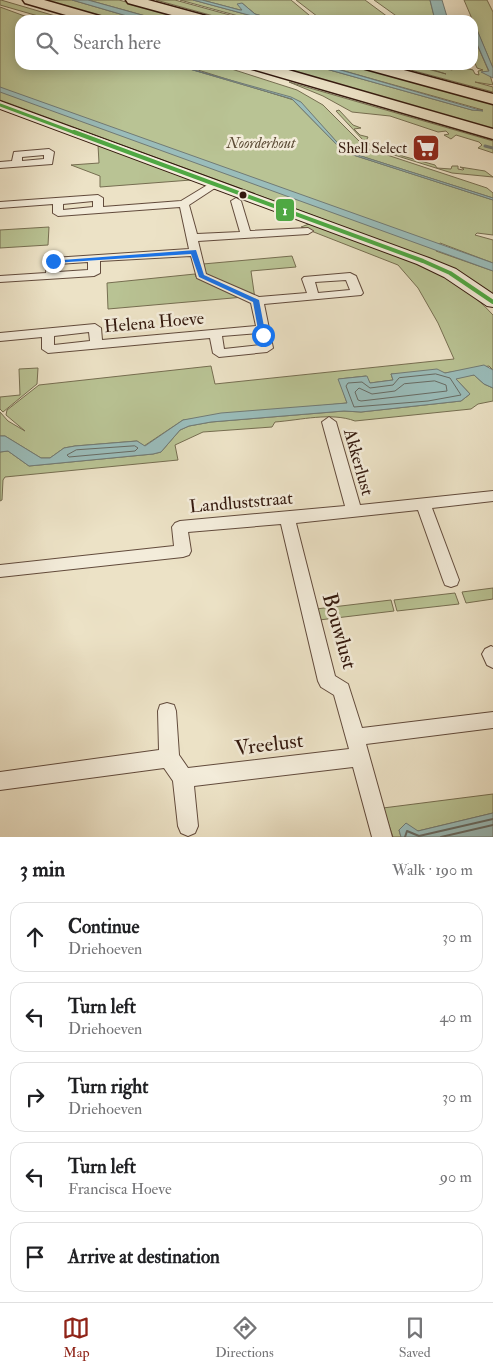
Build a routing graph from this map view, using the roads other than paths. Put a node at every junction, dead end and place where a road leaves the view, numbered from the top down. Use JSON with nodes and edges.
{"nodes":[{"id":1,"x":30,"y":0,"type":"edge"},
{"id":2,"x":133,"y":0,"type":"edge"},
{"id":3,"x":81,"y":15,"type":"edge"},
{"id":4,"x":187,"y":15,"type":"edge"},
{"id":5,"x":271,"y":70,"type":"edge"},
{"id":6,"x":386,"y":70,"type":"edge"},
{"id":7,"x":493,"y":100,"type":"edge"},
{"id":8,"x":0,"y":104,"type":"edge"},
{"id":9,"x":493,"y":134,"type":"edge"},
{"id":10,"x":17,"y":164,"type":"dead end"},
{"id":11,"x":0,"y":166,"type":"edge"},
{"id":12,"x":214,"y":184,"type":"junction"},
{"id":13,"x":58,"y":201,"type":"joint"},
{"id":14,"x":236,"y":201,"type":"dead end"},
{"id":15,"x":184,"y":204,"type":"junction"},
{"id":16,"x":0,"y":205,"type":"edge"},
{"id":17,"x":308,"y":231,"type":"dead end"},
{"id":18,"x":246,"y":235,"type":"junction"},
{"id":19,"x":191,"y":238,"type":"junction"},
{"id":20,"x":194,"y":252,"type":"junction"},
{"id":21,"x":0,"y":279,"type":"edge"},
{"id":22,"x":314,"y":297,"type":"dead end"},
{"id":23,"x":257,"y":301,"type":"junction"},
{"id":24,"x":493,"y":302,"type":"edge"},
{"id":25,"x":262,"y":329,"type":"junction"},
{"id":26,"x":215,"y":334,"type":"junction"},
{"id":27,"x":0,"y":337,"type":"edge"},
{"id":28,"x":329,"y":422,"type":"dead end"},
{"id":29,"x":493,"y":496,"type":"edge"},
{"id":30,"x":423,"y":503,"type":"junction"},
{"id":31,"x":354,"y":511,"type":"junction"},
{"id":32,"x":287,"y":518,"type":"junction"},
{"id":33,"x":0,"y":571,"type":"edge"},
{"id":34,"x":450,"y":580,"type":"dead end"},
{"id":35,"x":167,"y":711,"type":"dead end"},
{"id":36,"x":493,"y":720,"type":"edge"},
{"id":37,"x":356,"y":737,"type":"junction"},
{"id":38,"x":361,"y":757,"type":"junction"},
{"id":39,"x":169,"y":758,"type":"junction"},
{"id":40,"x":184,"y":778,"type":"junction"},
{"id":41,"x":0,"y":781,"type":"edge"},
{"id":42,"x":188,"y":826,"type":"dead end"},
{"id":43,"x":382,"y":837,"type":"edge"}],
"edges":[{"from":1,"to":3,"type":"highway"},
{"from":2,"to":4,"type":"highway"},
{"from":5,"to":9,"type":"highway"},
{"from":6,"to":7,"type":"highway"},
{"from":8,"to":12,"type":"street"},
{"from":10,"to":11,"type":"street"},
{"from":12,"to":15,"type":"street"},
{"from":12,"to":24,"type":"street"},
{"from":13,"to":15,"type":"street"},
{"from":13,"to":16,"type":"street"},
{"from":14,"to":18,"type":"street"},
{"from":15,"to":19,"type":"street"},
{"from":17,"to":18,"type":"street"},
{"from":18,"to":19,"type":"street"},
{"from":19,"to":20,"type":"street"},
{"from":20,"to":21,"type":"street"},
{"from":20,"to":23,"type":"street"},
{"from":22,"to":23,"type":"street"},
{"from":23,"to":25,"type":"street"},
{"from":25,"to":26,"type":"street","name":"Helena Hoeve"},
{"from":25,"to":26,"type":"street","name":"Helena Hoeve"},
{"from":26,"to":27,"type":"street","name":"Helena Hoeve"},
{"from":28,"to":31,"type":"street","name":"Akkerlust"},
{"from":29,"to":30,"type":"street","name":"Landluststraat"},
{"from":30,"to":31,"type":"street","name":"Landluststraat"},
{"from":30,"to":34,"type":"street"},
{"from":31,"to":32,"type":"street","name":"Landluststraat"},
{"from":32,"to":33,"type":"street","name":"Landluststraat"},
{"from":32,"to":37,"type":"street","name":"Bouwlust"},
{"from":35,"to":39,"type":"street"},
{"from":36,"to":37,"type":"street"},
{"from":37,"to":38,"type":"street","name":"Bouwlust"},
{"from":38,"to":40,"type":"street","name":"Vreelust"},
{"from":38,"to":43,"type":"street","name":"Bouwlust"},
{"from":39,"to":40,"type":"street"},
{"from":39,"to":41,"type":"street"},
{"from":40,"to":42,"type":"street"}]}
